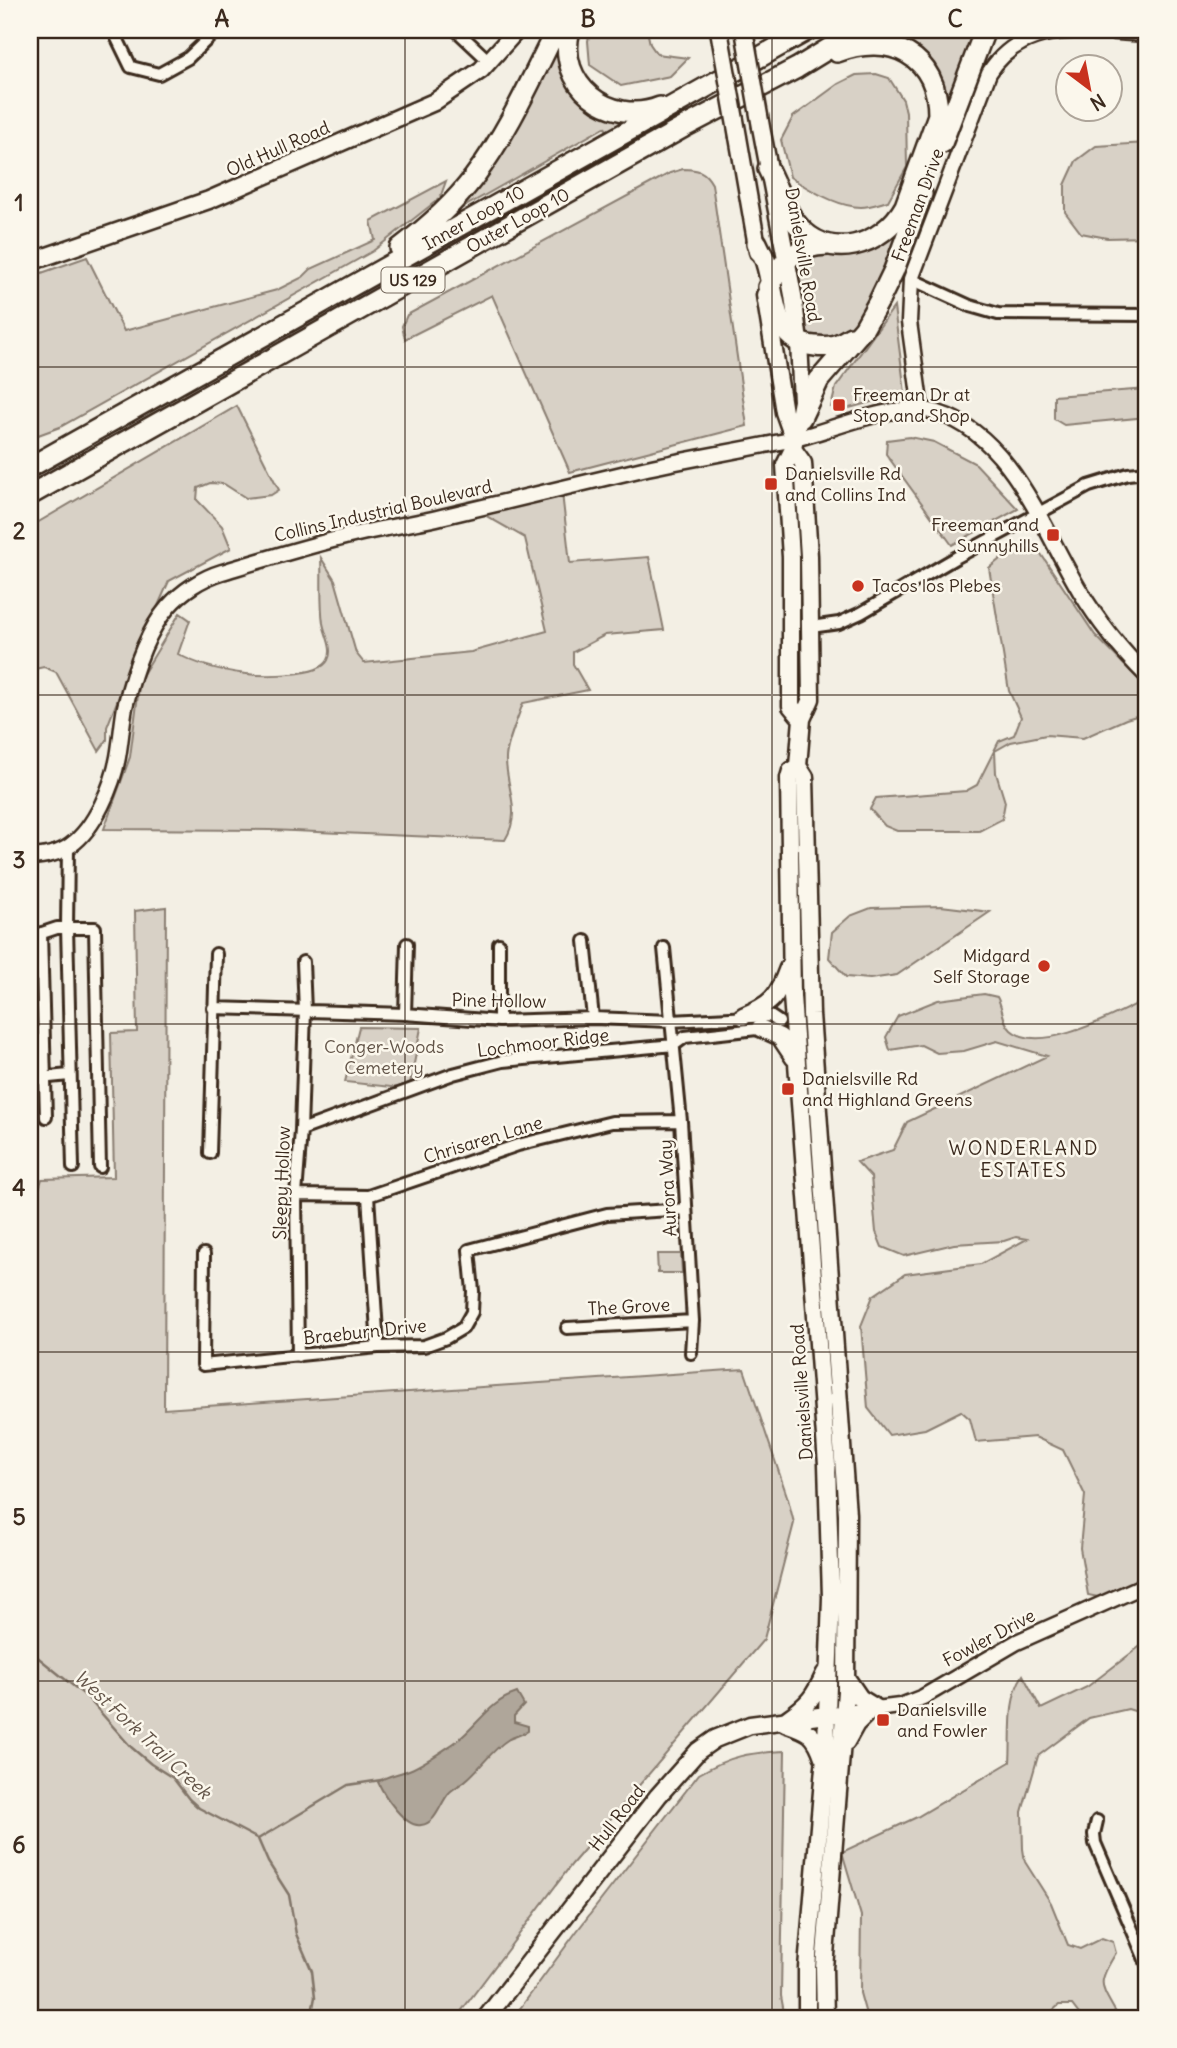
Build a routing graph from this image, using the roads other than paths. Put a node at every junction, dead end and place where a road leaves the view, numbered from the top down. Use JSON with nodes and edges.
{"nodes":[{"id":1,"x":113,"y":30,"type":"edge"},
{"id":2,"x":456,"y":30,"type":"edge"},
{"id":3,"x":517,"y":30,"type":"edge"},
{"id":4,"x":556,"y":30,"type":"edge"},
{"id":5,"x":570,"y":30,"type":"edge"},
{"id":6,"x":719,"y":30,"type":"edge"},
{"id":7,"x":744,"y":30,"type":"edge"},
{"id":8,"x":807,"y":30,"type":"edge"},
{"id":9,"x":859,"y":30,"type":"edge"},
{"id":10,"x":985,"y":30,"type":"edge"},
{"id":11,"x":215,"y":31,"type":"edge"},
{"id":12,"x":1147,"y":34,"type":"edge"},
{"id":13,"x":490,"y":62,"type":"junction"},
{"id":14,"x":797,"y":68,"type":"junction"},
{"id":15,"x":700,"y":92,"type":"junction"},
{"id":16,"x":768,"y":169,"type":"junction"},
{"id":17,"x":757,"y":243,"type":"joint"},
{"id":18,"x":832,"y":245,"type":"junction"},
{"id":19,"x":786,"y":260,"type":"junction"},
{"id":20,"x":30,"y":262,"type":"edge"},
{"id":21,"x":911,"y":279,"type":"junction"},
{"id":22,"x":351,"y":287,"type":"junction"},
{"id":23,"x":767,"y":288,"type":"junction"},
{"id":24,"x":1147,"y":315,"type":"edge"},
{"id":25,"x":864,"y":328,"type":"junction"},
{"id":26,"x":799,"y":342,"type":"junction"},
{"id":27,"x":921,"y":410,"type":"junction"},
{"id":28,"x":800,"y":418,"type":"junction"},
{"id":29,"x":794,"y":444,"type":"junction"},
{"id":30,"x":30,"y":467,"type":"edge"},
{"id":31,"x":1147,"y":472,"type":"edge"},
{"id":32,"x":30,"y":495,"type":"edge"},
{"id":33,"x":1037,"y":514,"type":"junction"},
{"id":34,"x":811,"y":627,"type":"junction"},
{"id":35,"x":1147,"y":676,"type":"edge"},
{"id":36,"x":802,"y":719,"type":"junction"},
{"id":37,"x":797,"y":766,"type":"junction"},
{"id":38,"x":68,"y":848,"type":"junction"},
{"id":39,"x":30,"y":857,"type":"edge"},
{"id":40,"x":67,"y":927,"type":"junction"},
{"id":41,"x":35,"y":935,"type":"edge"},
{"id":42,"x":585,"y":941,"type":"dead end"},
{"id":43,"x":407,"y":944,"type":"dead end"},
{"id":44,"x":499,"y":944,"type":"dead end"},
{"id":45,"x":664,"y":948,"type":"dead end"},
{"id":46,"x":216,"y":954,"type":"dead end"},
{"id":47,"x":792,"y":959,"type":"junction"},
{"id":48,"x":303,"y":962,"type":"dead end"},
{"id":49,"x":213,"y":1007,"type":"junction"},
{"id":50,"x":305,"y":1011,"type":"junction"},
{"id":51,"x":405,"y":1014,"type":"junction"},
{"id":52,"x":811,"y":1014,"type":"junction"},
{"id":53,"x":743,"y":1016,"type":"junction"},
{"id":54,"x":593,"y":1018,"type":"junction"},
{"id":55,"x":786,"y":1020,"type":"junction"},
{"id":56,"x":499,"y":1021,"type":"junction"},
{"id":57,"x":671,"y":1021,"type":"junction"},
{"id":58,"x":760,"y":1028,"type":"junction"},
{"id":59,"x":674,"y":1045,"type":"junction"},
{"id":60,"x":796,"y":1063,"type":"junction"},
{"id":61,"x":69,"y":1075,"type":"junction"},
{"id":62,"x":45,"y":1078,"type":"junction"},
{"id":63,"x":30,"y":1079,"type":"edge"},
{"id":64,"x":46,"y":1117,"type":"dead end"},
{"id":65,"x":681,"y":1121,"type":"junction"},
{"id":66,"x":301,"y":1130,"type":"junction"},
{"id":67,"x":210,"y":1153,"type":"dead end"},
{"id":68,"x":73,"y":1167,"type":"dead end"},
{"id":69,"x":100,"y":1167,"type":"dead end"},
{"id":70,"x":296,"y":1195,"type":"junction"},
{"id":71,"x":368,"y":1196,"type":"junction"},
{"id":72,"x":686,"y":1209,"type":"junction"},
{"id":73,"x":204,"y":1254,"type":"dead end"},
{"id":74,"x":693,"y":1321,"type":"junction"},
{"id":75,"x":567,"y":1328,"type":"dead end"},
{"id":76,"x":378,"y":1347,"type":"junction"},
{"id":77,"x":691,"y":1353,"type":"dead end"},
{"id":78,"x":298,"y":1356,"type":"junction"},
{"id":79,"x":844,"y":1452,"type":"junction"},
{"id":80,"x":826,"y":1454,"type":"junction"},
{"id":81,"x":1147,"y":1584,"type":"edge"},
{"id":82,"x":829,"y":1665,"type":"junction"},
{"id":83,"x":847,"y":1679,"type":"junction"},
{"id":84,"x":874,"y":1710,"type":"junction"},
{"id":85,"x":845,"y":1713,"type":"junction"},
{"id":86,"x":826,"y":1715,"type":"junction"},
{"id":87,"x":782,"y":1721,"type":"junction"},
{"id":88,"x":843,"y":1747,"type":"junction"},
{"id":89,"x":825,"y":1760,"type":"junction"},
{"id":90,"x":1097,"y":1821,"type":"dead end"},
{"id":91,"x":1147,"y":1964,"type":"edge"},
{"id":92,"x":486,"y":2018,"type":"edge"},
{"id":93,"x":807,"y":2018,"type":"edge"},
{"id":94,"x":825,"y":2018,"type":"edge"}],
"edges":[{"from":1,"to":11,"type":"street"},
{"from":2,"to":13,"type":"street"},
{"from":3,"to":13,"type":"main road","name":"Old Hull Road"},
{"from":4,"to":22,"type":"highway"},
{"from":5,"to":15,"type":"highway"},
{"from":6,"to":17,"type":"main road","bridge":true},
{"from":7,"to":16,"type":"main road","name":"Danielsville Road","bridge":true},
{"from":8,"to":15,"type":"highway","name":"Inner Loop 10","number":"US 129"},
{"from":9,"to":14,"type":"highway","name":"Outer Loop 10","number":"US 129"},
{"from":10,"to":25,"type":"highway"},
{"from":12,"to":21,"type":"street","name":"Freeman Drive"},
{"from":13,"to":20,"type":"main road","name":"Old Hull Road"},
{"from":14,"to":18,"type":"highway"},
{"from":14,"to":32,"type":"highway","name":"Outer Loop 10","number":"US 129"},
{"from":15,"to":22,"type":"highway","name":"Inner Loop 10","number":"US 129"},
{"from":16,"to":18,"type":"highway"},
{"from":16,"to":19,"type":"main road","name":"Danielsville Road"},
{"from":17,"to":23,"type":"highway"},
{"from":18,"to":19,"type":"highway"},
{"from":19,"to":23,"type":"highway"},
{"from":19,"to":26,"type":"main road","name":"Danielsville Road"},
{"from":21,"to":24,"type":"street"},
{"from":21,"to":27,"type":"street","name":"Freeman Drive"},
{"from":22,"to":30,"type":"highway","name":"Inner Loop 10","number":"US 129"},
{"from":23,"to":26,"type":"highway"},
{"from":23,"to":29,"type":"main road","name":"Danielsville Road"},
{"from":25,"to":26,"type":"highway"},
{"from":25,"to":28,"type":"highway"},
{"from":26,"to":28,"type":"main road","name":"Danielsville Road"},
{"from":27,"to":29,"type":"street"},
{"from":27,"to":33,"type":"street"},
{"from":28,"to":29,"type":"main road","name":"Danielsville Road"},
{"from":29,"to":34,"type":"main road","name":"Danielsville Road"},
{"from":29,"to":36,"type":"main road","name":"Danielsville Road"},
{"from":29,"to":38,"type":"street","name":"Collins Industrial Boulevard"},
{"from":31,"to":33,"type":"street"},
{"from":33,"to":34,"type":"street"},
{"from":33,"to":35,"type":"street"},
{"from":34,"to":36,"type":"main road","name":"Danielsville Road"},
{"from":36,"to":37,"type":"main road","name":"Danielsville Road"},
{"from":37,"to":47,"type":"main road","name":"Danielsville Road"},
{"from":37,"to":52,"type":"main road","name":"Danielsville Road"},
{"from":38,"to":39,"type":"street"},
{"from":38,"to":40,"type":"street"},
{"from":40,"to":41,"type":"street"},
{"from":40,"to":61,"type":"street"},
{"from":40,"to":69,"type":"street"},
{"from":41,"to":62,"type":"street"},
{"from":42,"to":54,"type":"street"},
{"from":43,"to":51,"type":"street"},
{"from":44,"to":56,"type":"street"},
{"from":45,"to":57,"type":"street"},
{"from":46,"to":49,"type":"street"},
{"from":47,"to":53,"type":"main road"},
{"from":47,"to":55,"type":"main road","name":"Danielsville Road"},
{"from":48,"to":50,"type":"street"},
{"from":49,"to":50,"type":"street","name":"Pine Hollow"},
{"from":49,"to":67,"type":"street"},
{"from":50,"to":51,"type":"street","name":"Pine Hollow"},
{"from":50,"to":66,"type":"street","name":"Sleepy Hollow"},
{"from":51,"to":56,"type":"street","name":"Pine Hollow"},
{"from":52,"to":55,"type":"street"},
{"from":52,"to":79,"type":"main road","name":"Danielsville Road"},
{"from":53,"to":55,"type":"street","name":"Pine Hollow"},
{"from":53,"to":57,"type":"street","name":"Pine Hollow"},
{"from":54,"to":56,"type":"street","name":"Pine Hollow"},
{"from":54,"to":57,"type":"street","name":"Pine Hollow"},
{"from":55,"to":58,"type":"street"},
{"from":55,"to":60,"type":"main road","name":"Danielsville Road"},
{"from":57,"to":59,"type":"street","name":"Aurora Way"},
{"from":58,"to":59,"type":"street"},
{"from":58,"to":60,"type":"main road"},
{"from":59,"to":65,"type":"street","name":"Aurora Way"},
{"from":59,"to":66,"type":"street","name":"Lochmoor Ridge"},
{"from":60,"to":80,"type":"main road","name":"Danielsville Road"},
{"from":61,"to":62,"type":"street"},
{"from":61,"to":68,"type":"street"},
{"from":62,"to":63,"type":"street"},
{"from":62,"to":64,"type":"street"},
{"from":65,"to":71,"type":"street","name":"Chrisaren Lane"},
{"from":65,"to":72,"type":"street","name":"Aurora Way"},
{"from":66,"to":70,"type":"street","name":"Sleepy Hollow"},
{"from":70,"to":71,"type":"street","name":"Chrisaren Lane"},
{"from":70,"to":78,"type":"street","name":"Sleepy Hollow"},
{"from":71,"to":76,"type":"street"},
{"from":72,"to":74,"type":"street","name":"Aurora Way"},
{"from":72,"to":76,"type":"street","name":"Braeburn Drive"},
{"from":73,"to":78,"type":"street","name":"Braeburn Drive"},
{"from":74,"to":75,"type":"street","name":"The Grove"},
{"from":74,"to":77,"type":"street","name":"Aurora Way"},
{"from":76,"to":78,"type":"street","name":"Braeburn Drive"},
{"from":79,"to":80,"type":"main road"},
{"from":79,"to":83,"type":"main road","name":"Danielsville Road"},
{"from":80,"to":82,"type":"main road","name":"Danielsville Road"},
{"from":81,"to":84,"type":"street","name":"Fowler Drive"},
{"from":82,"to":86,"type":"main road","name":"Danielsville Road"},
{"from":82,"to":87,"type":"main road"},
{"from":83,"to":84,"type":"main road"},
{"from":83,"to":85,"type":"main road","name":"Danielsville Road"},
{"from":84,"to":85,"type":"street","name":"Fowler Drive"},
{"from":84,"to":88,"type":"main road"},
{"from":85,"to":86,"type":"main road","name":"Hull Road"},
{"from":85,"to":88,"type":"main road","name":"Danielsville Road"},
{"from":86,"to":87,"type":"main road","name":"Hull Road"},
{"from":86,"to":89,"type":"main road","name":"Danielsville Road"},
{"from":87,"to":89,"type":"main road"},
{"from":87,"to":92,"type":"main road","name":"Hull Road"},
{"from":88,"to":94,"type":"main road","name":"Danielsville Road"},
{"from":89,"to":93,"type":"main road","name":"Danielsville Road"},
{"from":90,"to":91,"type":"street"}]}
